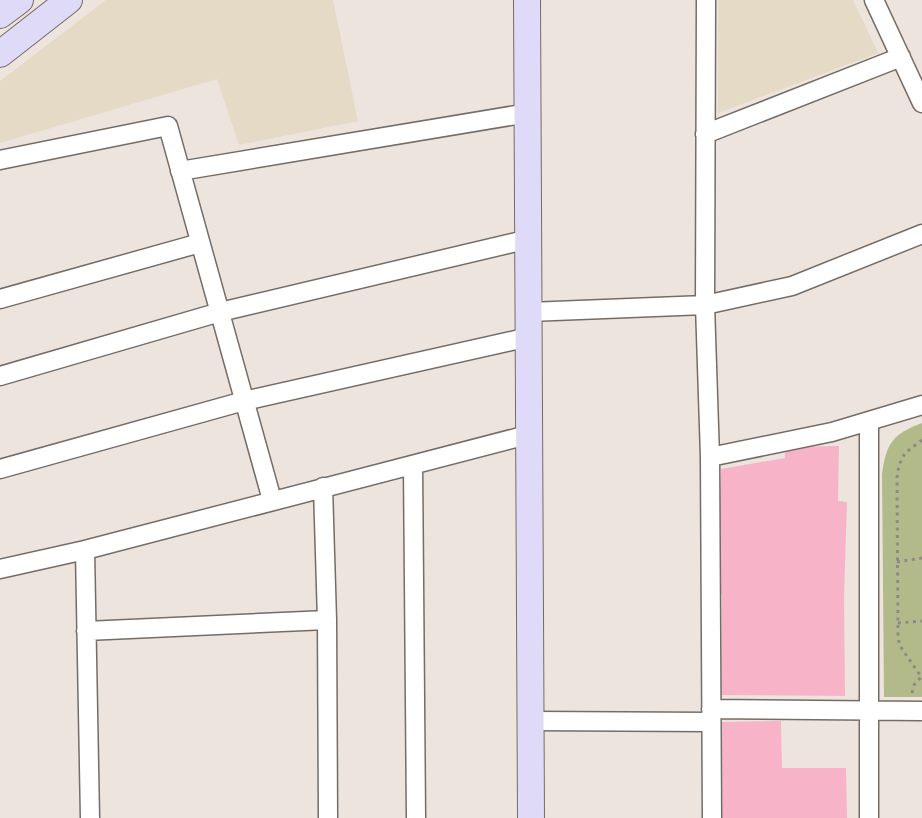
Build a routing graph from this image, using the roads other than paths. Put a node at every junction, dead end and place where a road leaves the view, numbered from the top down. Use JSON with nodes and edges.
{"nodes":[{"id":1,"x":20,"y":0,"type":"edge"},
{"id":2,"x":69,"y":0,"type":"edge"},
{"id":3,"x":527,"y":0,"type":"edge"},
{"id":4,"x":706,"y":0,"type":"edge"},
{"id":5,"x":874,"y":0,"type":"edge"},
{"id":6,"x":0,"y":15,"type":"edge"},
{"id":7,"x":0,"y":54,"type":"edge"},
{"id":8,"x":901,"y":57,"type":"junction"},
{"id":9,"x":922,"y":103,"type":"edge"},
{"id":10,"x":528,"y":113,"type":"junction"},
{"id":11,"x":705,"y":134,"type":"junction"},
{"id":12,"x":0,"y":160,"type":"edge"},
{"id":13,"x":180,"y":171,"type":"junction"},
{"id":14,"x":922,"y":234,"type":"edge"},
{"id":15,"x":529,"y":239,"type":"junction"},
{"id":16,"x":201,"y":243,"type":"junction"},
{"id":17,"x":0,"y":299,"type":"edge"},
{"id":18,"x":705,"y":305,"type":"junction"},
{"id":19,"x":220,"y":312,"type":"junction"},
{"id":20,"x":529,"y":324,"type":"junction"},
{"id":21,"x":0,"y":376,"type":"edge"},
{"id":22,"x":244,"y":401,"type":"junction"},
{"id":23,"x":922,"y":405,"type":"edge"},
{"id":24,"x":869,"y":422,"type":"junction"},
{"id":25,"x":531,"y":434,"type":"junction"},
{"id":26,"x":710,"y":457,"type":"junction"},
{"id":27,"x":414,"y":465,"type":"junction"},
{"id":28,"x":0,"y":469,"type":"edge"},
{"id":29,"x":323,"y":487,"type":"junction"},
{"id":30,"x":272,"y":500,"type":"junction"},
{"id":31,"x":85,"y":550,"type":"junction"},
{"id":32,"x":0,"y":569,"type":"edge"},
{"id":33,"x":327,"y":620,"type":"junction"},
{"id":34,"x":86,"y":631,"type":"junction"},
{"id":35,"x":869,"y":711,"type":"junction"},
{"id":36,"x":922,"y":711,"type":"edge"},
{"id":37,"x":711,"y":716,"type":"junction"},
{"id":38,"x":532,"y":721,"type":"junction"},
{"id":39,"x":90,"y":818,"type":"edge"},
{"id":40,"x":328,"y":818,"type":"edge"},
{"id":41,"x":416,"y":818,"type":"edge"},
{"id":42,"x":531,"y":818,"type":"edge"},
{"id":43,"x":712,"y":818,"type":"edge"},
{"id":44,"x":869,"y":818,"type":"edge"}],
"edges":[{"from":1,"to":6,"type":"main road"},
{"from":2,"to":7,"type":"main road"},
{"from":3,"to":10,"type":"main road"},
{"from":4,"to":11,"type":"street"},
{"from":5,"to":8,"type":"street"},
{"from":8,"to":9,"type":"street"},
{"from":8,"to":11,"type":"street"},
{"from":10,"to":13,"type":"street"},
{"from":10,"to":15,"type":"main road"},
{"from":11,"to":18,"type":"street"},
{"from":12,"to":13,"type":"street"},
{"from":13,"to":16,"type":"street"},
{"from":14,"to":18,"type":"street"},
{"from":15,"to":19,"type":"street"},
{"from":15,"to":20,"type":"main road"},
{"from":16,"to":17,"type":"street"},
{"from":16,"to":19,"type":"street"},
{"from":18,"to":20,"type":"street"},
{"from":18,"to":26,"type":"street"},
{"from":19,"to":21,"type":"street"},
{"from":19,"to":22,"type":"street"},
{"from":20,"to":22,"type":"street"},
{"from":20,"to":25,"type":"main road"},
{"from":22,"to":28,"type":"street"},
{"from":22,"to":30,"type":"street"},
{"from":23,"to":24,"type":"street"},
{"from":24,"to":26,"type":"street"},
{"from":24,"to":35,"type":"street"},
{"from":25,"to":27,"type":"street"},
{"from":25,"to":38,"type":"main road"},
{"from":26,"to":37,"type":"street"},
{"from":27,"to":29,"type":"street"},
{"from":27,"to":41,"type":"street"},
{"from":29,"to":30,"type":"street"},
{"from":29,"to":33,"type":"street"},
{"from":30,"to":31,"type":"street"},
{"from":31,"to":32,"type":"street"},
{"from":31,"to":34,"type":"street"},
{"from":33,"to":34,"type":"street"},
{"from":33,"to":40,"type":"street"},
{"from":34,"to":39,"type":"street"},
{"from":35,"to":36,"type":"street"},
{"from":35,"to":37,"type":"street"},
{"from":35,"to":44,"type":"street"},
{"from":37,"to":38,"type":"street"},
{"from":37,"to":43,"type":"street"},
{"from":38,"to":42,"type":"main road"}]}
